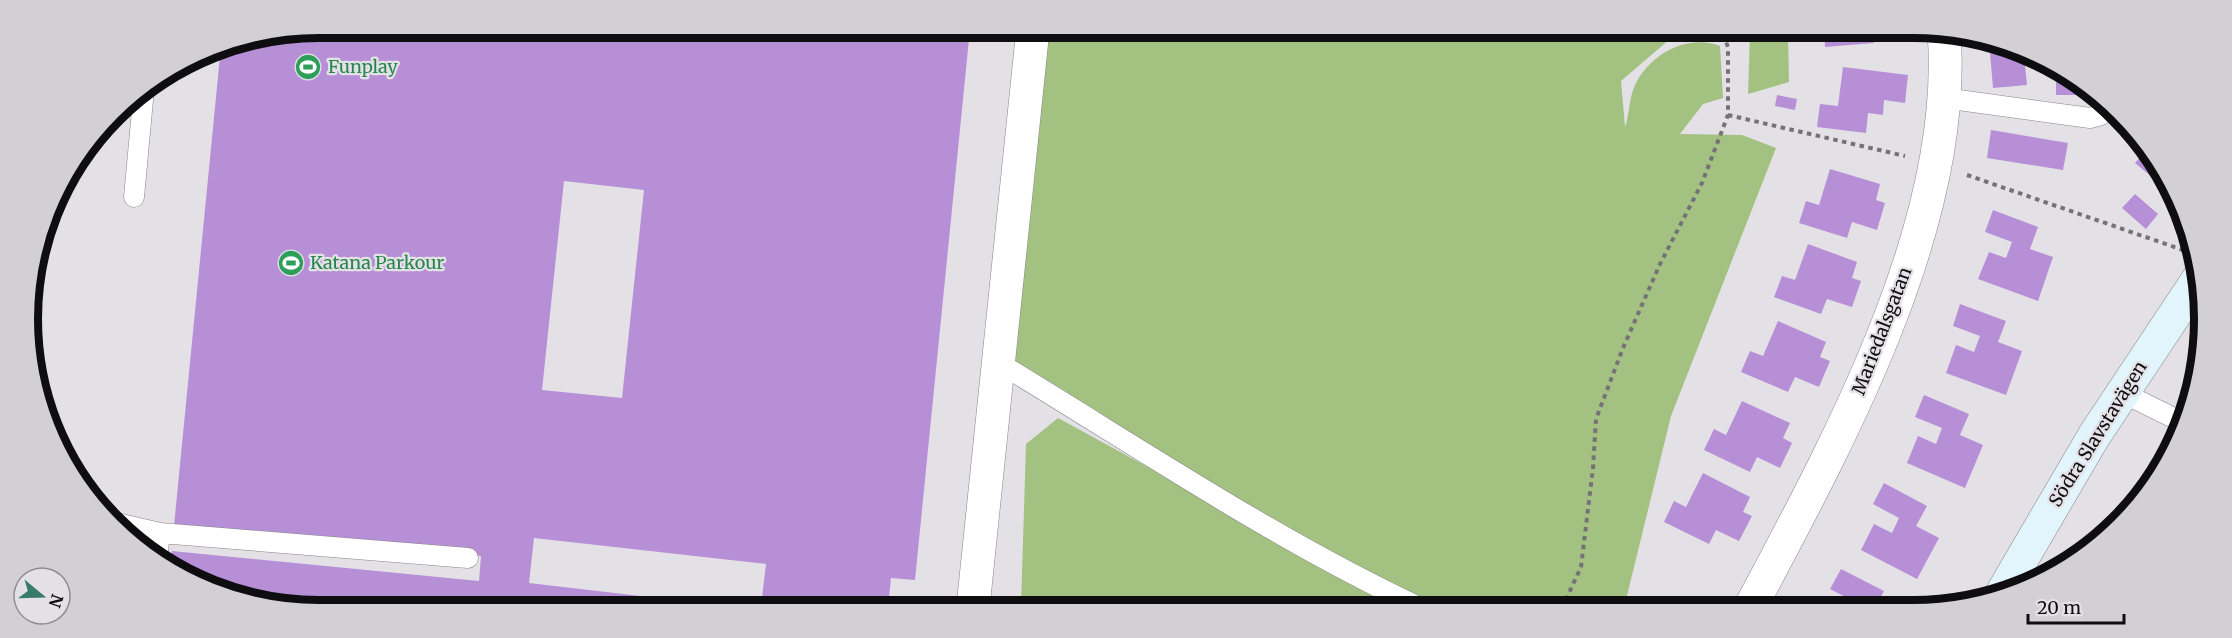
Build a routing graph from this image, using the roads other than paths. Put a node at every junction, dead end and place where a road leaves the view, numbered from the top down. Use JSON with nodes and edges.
{"nodes":[{"id":1,"x":1031,"y":38,"type":"edge"},
{"id":2,"x":1944,"y":39,"type":"edge"},
{"id":3,"x":1944,"y":98,"type":"junction"},
{"id":4,"x":143,"y":100,"type":"edge"},
{"id":5,"x":2104,"y":112,"type":"edge"},
{"id":6,"x":134,"y":197,"type":"dead end"},
{"id":7,"x":2193,"y":288,"type":"edge"},
{"id":8,"x":999,"y":363,"type":"junction"},
{"id":9,"x":2123,"y":393,"type":"junction"},
{"id":10,"x":2176,"y":419,"type":"edge"},
{"id":11,"x":127,"y":525,"type":"edge"},
{"id":12,"x":160,"y":533,"type":"junction"},
{"id":13,"x":158,"y":549,"type":"edge"},
{"id":14,"x":468,"y":558,"type":"dead end"},
{"id":15,"x":2007,"y":584,"type":"edge"},
{"id":16,"x":975,"y":600,"type":"edge"},
{"id":17,"x":1404,"y":600,"type":"edge"},
{"id":18,"x":1754,"y":600,"type":"edge"}],
"edges":[{"from":1,"to":8,"type":"street"},
{"from":2,"to":3,"type":"street","name":"Mariedalsgatan"},
{"from":3,"to":5,"type":"lane"},
{"from":3,"to":18,"type":"street","name":"Mariedalsgatan"},
{"from":4,"to":6,"type":"lane"},
{"from":7,"to":9,"type":"street","name":"Södra Slavstavägen"},
{"from":8,"to":16,"type":"street"},
{"from":8,"to":17,"type":"lane"},
{"from":9,"to":10,"type":"lane"},
{"from":9,"to":15,"type":"street","name":"Södra Slavstavägen"},
{"from":11,"to":12,"type":"lane"},
{"from":12,"to":13,"type":"lane"},
{"from":12,"to":14,"type":"lane"}]}
